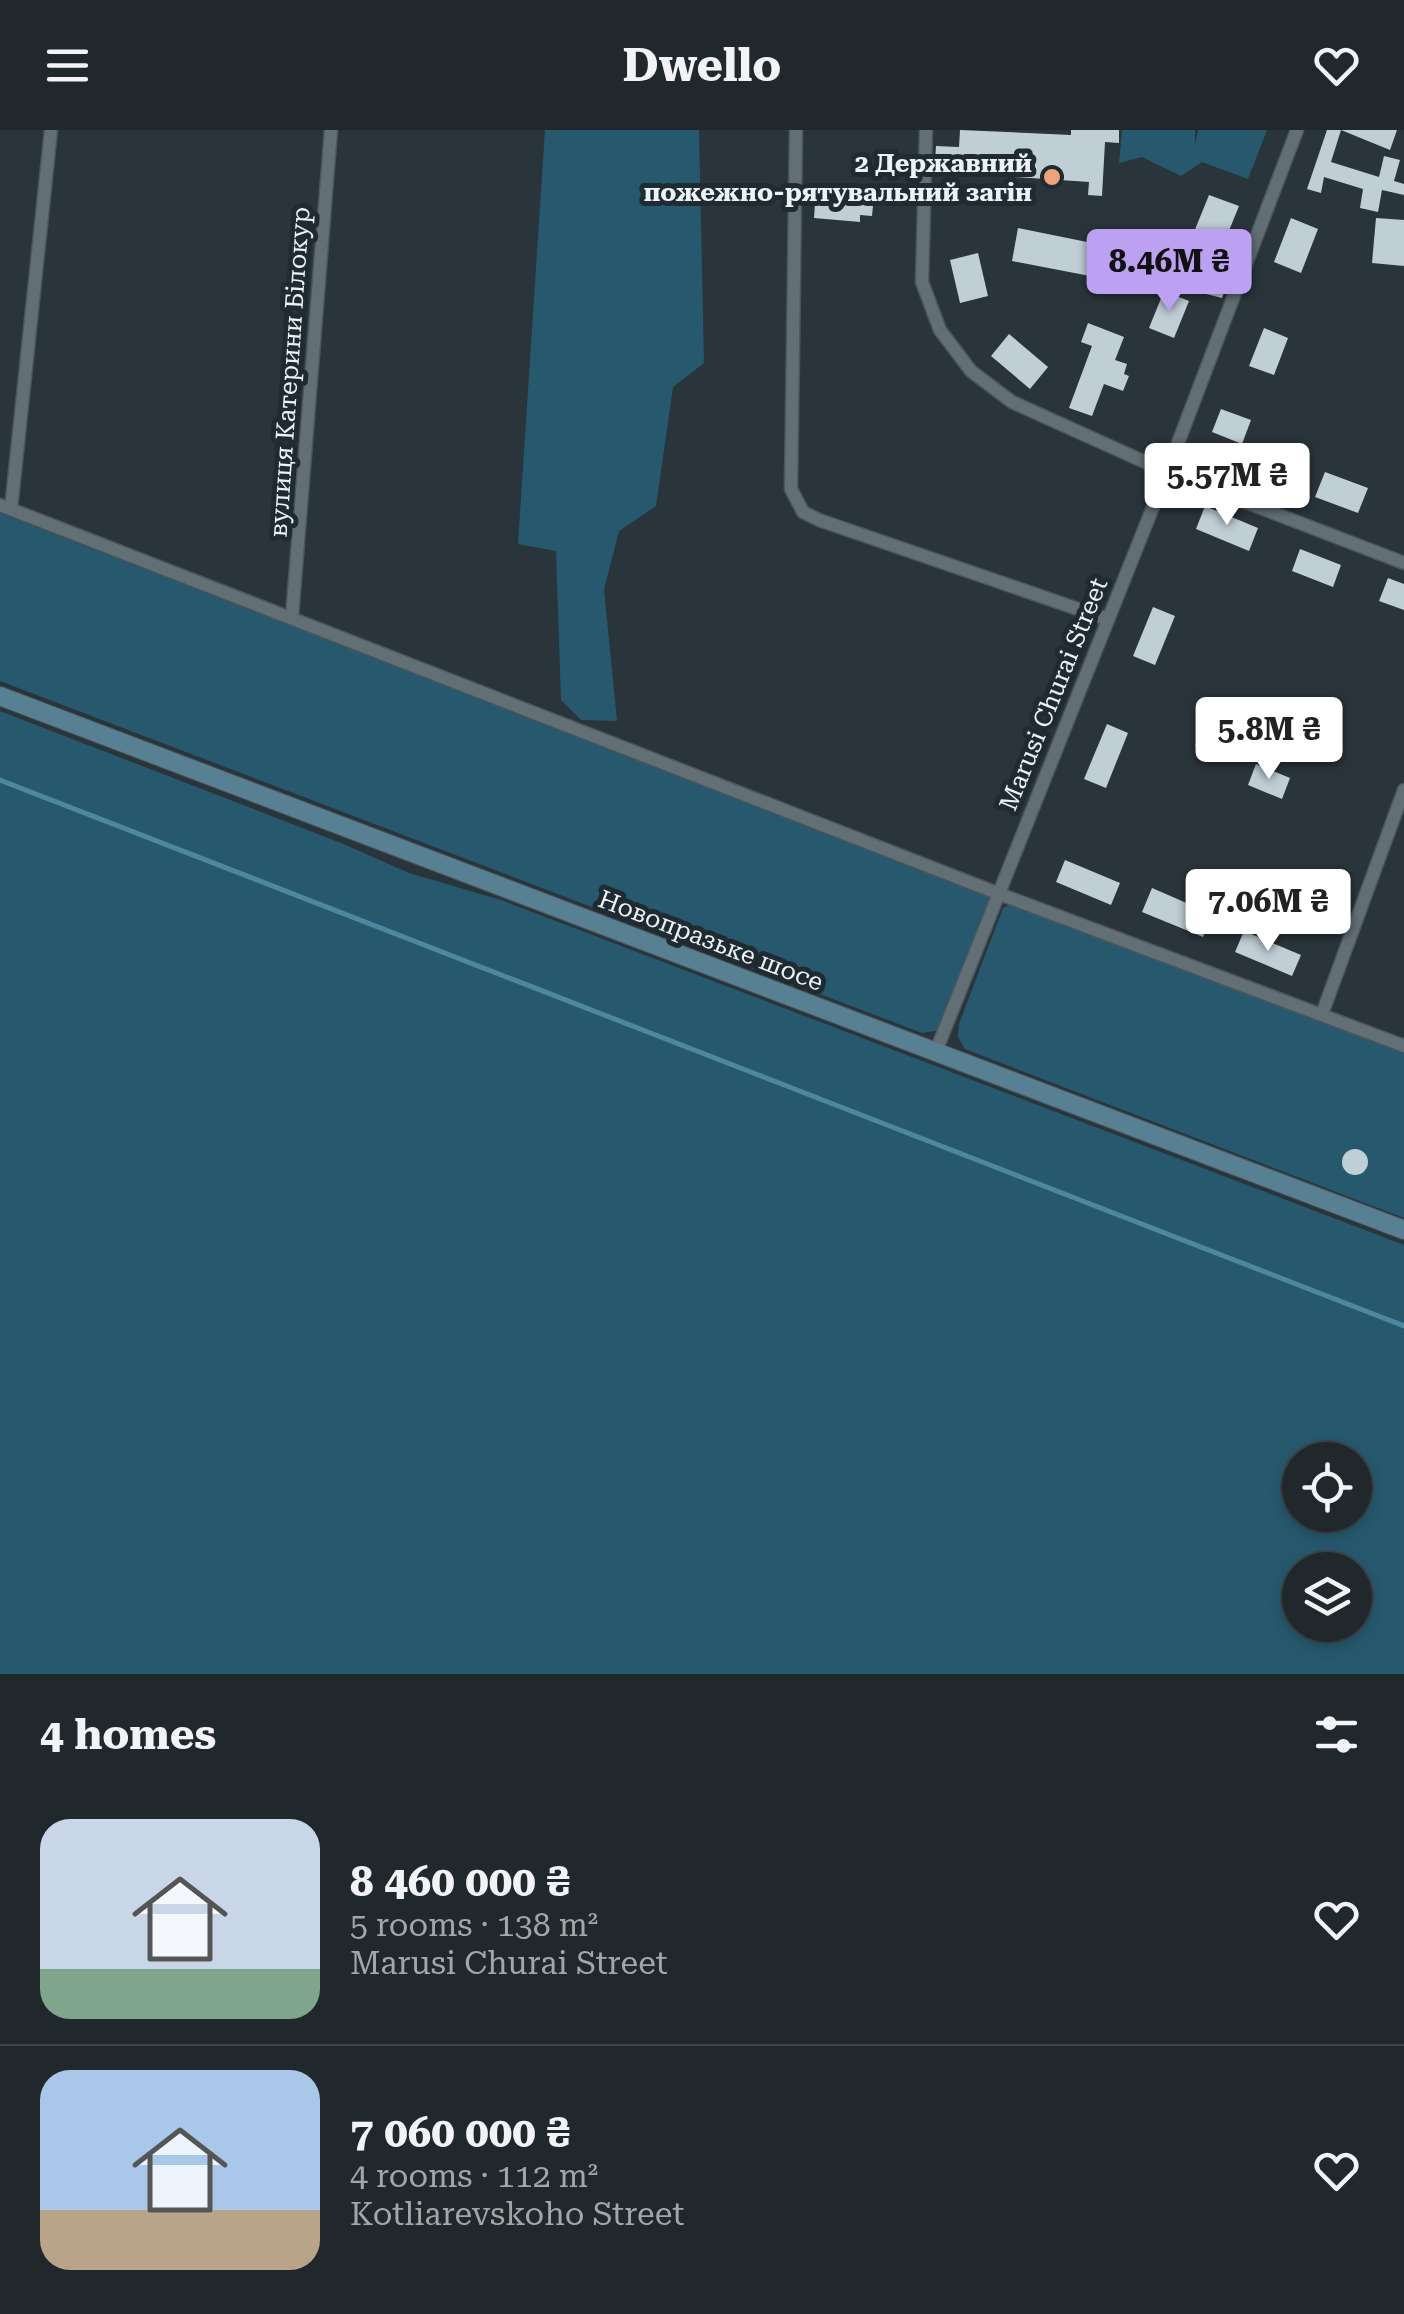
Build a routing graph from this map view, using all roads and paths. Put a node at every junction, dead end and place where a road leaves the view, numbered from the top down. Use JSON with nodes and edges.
{"nodes":[{"id":1,"x":51,"y":130,"type":"edge"},
{"id":2,"x":330,"y":130,"type":"edge"},
{"id":3,"x":796,"y":130,"type":"edge"},
{"id":4,"x":926,"y":130,"type":"edge"},
{"id":5,"x":1297,"y":130,"type":"edge"},
{"id":6,"x":1167,"y":472,"type":"junction"},
{"id":7,"x":6,"y":507,"type":"edge"},
{"id":8,"x":1404,"y":563,"type":"edge"},
{"id":9,"x":292,"y":618,"type":"junction"},
{"id":10,"x":1107,"y":619,"type":"junction"},
{"id":11,"x":0,"y":696,"type":"edge"},
{"id":12,"x":1404,"y":790,"type":"edge"},
{"id":13,"x":997,"y":893,"type":"junction"},
{"id":14,"x":1322,"y":1014,"type":"junction"},
{"id":15,"x":1404,"y":1046,"type":"edge"},
{"id":16,"x":936,"y":1052,"type":"junction"},
{"id":17,"x":1404,"y":1230,"type":"edge"}],
"edges":[{"from":1,"to":7,"type":"street"},
{"from":2,"to":9,"type":"street","name":"вулиця Катерини Білокур"},
{"from":3,"to":10,"type":"street"},
{"from":4,"to":6,"type":"street"},
{"from":5,"to":6,"type":"street","name":"Marusi Churai Street"},
{"from":6,"to":8,"type":"street"},
{"from":6,"to":10,"type":"street","name":"Marusi Churai Street"},
{"from":7,"to":9,"type":"street"},
{"from":9,"to":13,"type":"street"},
{"from":10,"to":13,"type":"street","name":"Marusi Churai Street"},
{"from":11,"to":16,"type":"main road","name":"Новопразьке шосе"},
{"from":12,"to":14,"type":"street"},
{"from":13,"to":14,"type":"street"},
{"from":13,"to":16,"type":"street","name":"Marusi Churai Street"},
{"from":14,"to":15,"type":"street"},
{"from":16,"to":17,"type":"main road","name":"Новопразьке шосе"}]}
